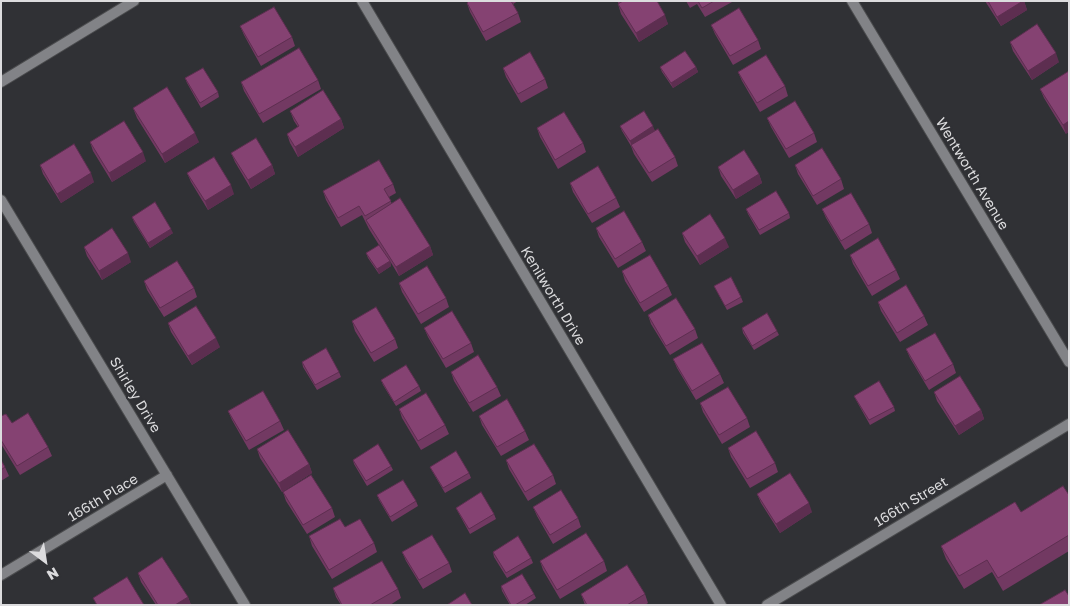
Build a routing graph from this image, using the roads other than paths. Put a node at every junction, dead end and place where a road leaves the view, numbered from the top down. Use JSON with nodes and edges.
{"nodes":[{"id":1,"x":134,"y":1,"type":"edge"},
{"id":2,"x":362,"y":1,"type":"edge"},
{"id":3,"x":852,"y":1,"type":"edge"},
{"id":4,"x":1,"y":82,"type":"edge"},
{"id":5,"x":1,"y":200,"type":"edge"},
{"id":6,"x":1069,"y":362,"type":"edge"},
{"id":7,"x":1069,"y":424,"type":"edge"},
{"id":8,"x":167,"y":474,"type":"junction"},
{"id":9,"x":1,"y":575,"type":"edge"},
{"id":10,"x":245,"y":605,"type":"edge"},
{"id":11,"x":721,"y":605,"type":"edge"},
{"id":12,"x":767,"y":605,"type":"edge"}],
"edges":[{"from":1,"to":4,"type":"street"},
{"from":2,"to":11,"type":"street","name":"Kenilworth Drive"},
{"from":3,"to":6,"type":"street","name":"Wentworth Avenue"},
{"from":5,"to":8,"type":"street","name":"Shirley Drive"},
{"from":7,"to":12,"type":"street","name":"166th Street"},
{"from":8,"to":9,"type":"street","name":"166th Place"},
{"from":8,"to":10,"type":"street","name":"Shirley Drive"}]}
